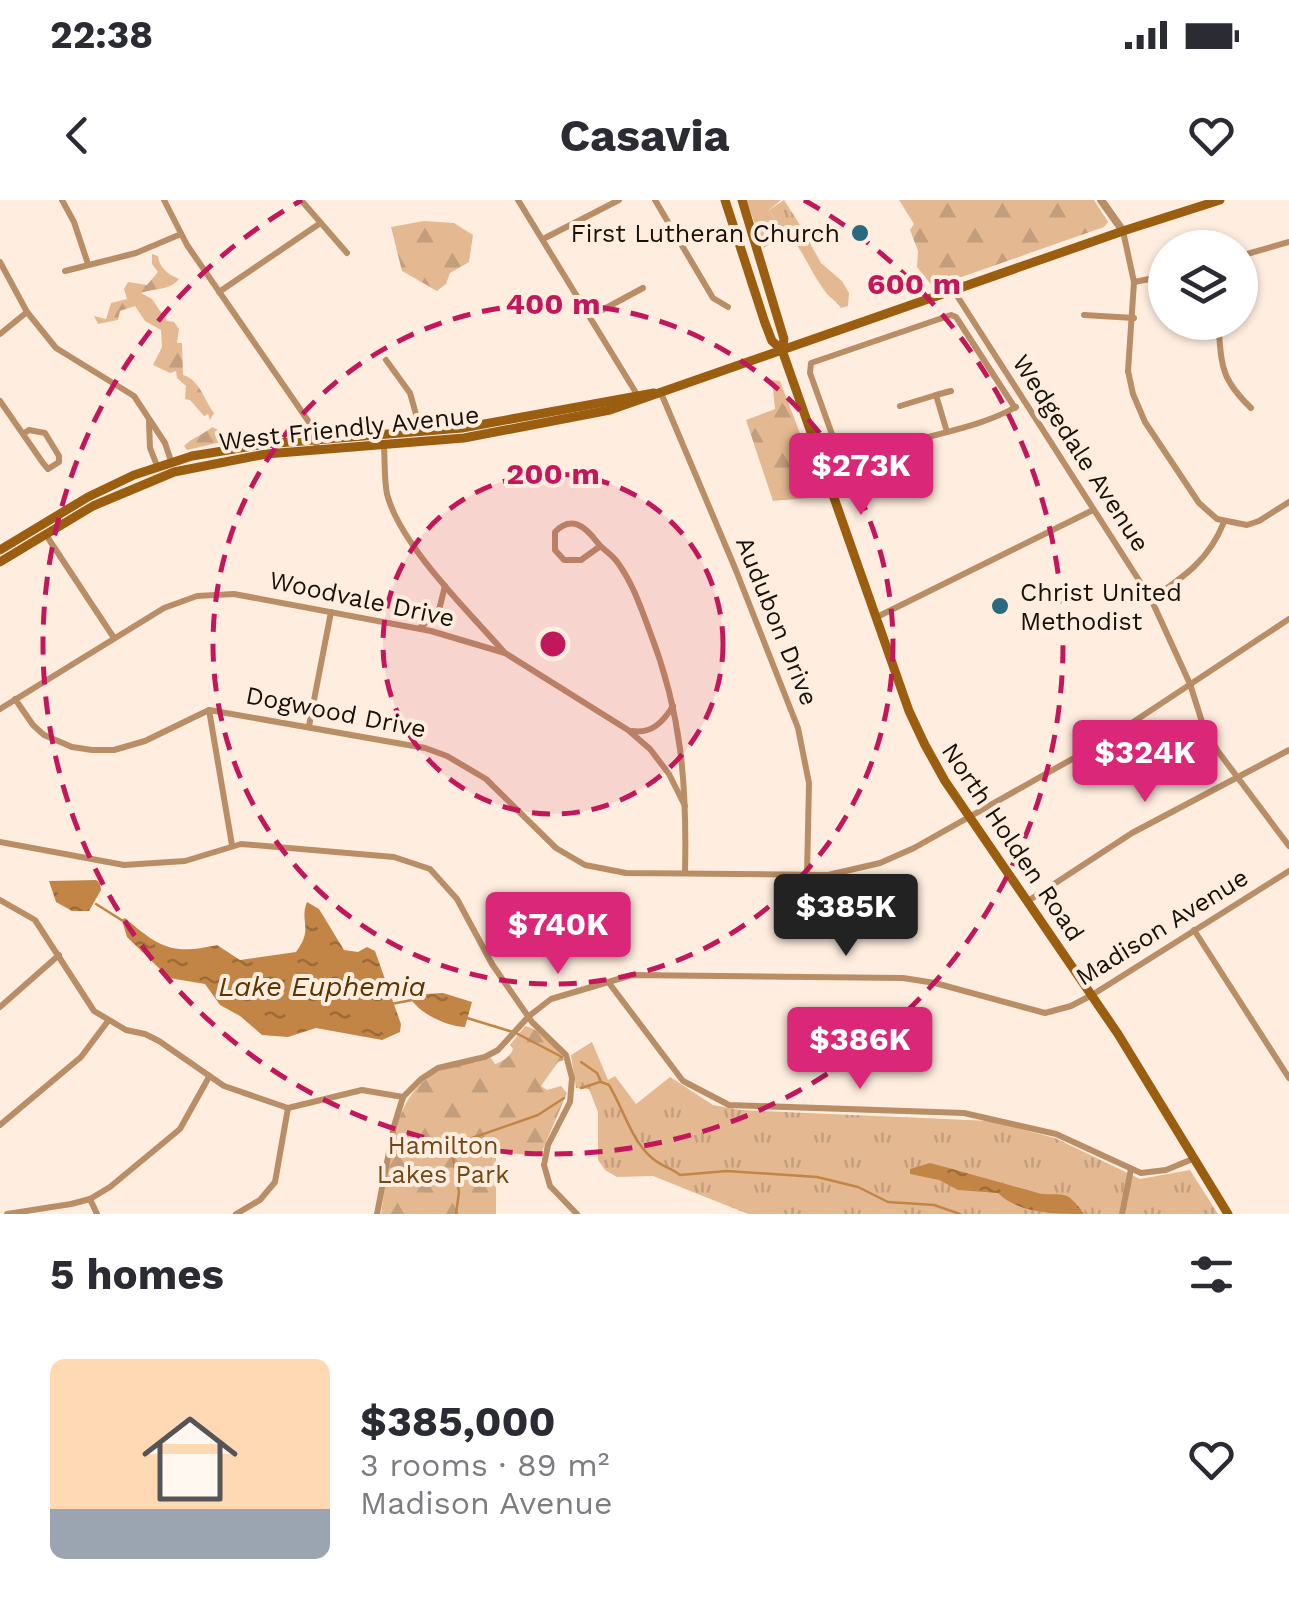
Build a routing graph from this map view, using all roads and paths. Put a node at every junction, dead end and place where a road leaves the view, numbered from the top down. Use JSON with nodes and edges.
{"nodes":[{"id":1,"x":62,"y":200,"type":"edge"},
{"id":2,"x":164,"y":200,"type":"edge"},
{"id":3,"x":301,"y":200,"type":"edge"},
{"id":4,"x":518,"y":200,"type":"edge"},
{"id":5,"x":619,"y":200,"type":"edge"},
{"id":6,"x":655,"y":200,"type":"edge"},
{"id":7,"x":725,"y":200,"type":"edge"},
{"id":8,"x":742,"y":200,"type":"edge"},
{"id":9,"x":1101,"y":200,"type":"edge"},
{"id":10,"x":1220,"y":200,"type":"edge"},
{"id":11,"x":319,"y":224,"type":"junction"},
{"id":12,"x":1123,"y":231,"type":"junction"},
{"id":13,"x":182,"y":234,"type":"junction"},
{"id":14,"x":543,"y":239,"type":"junction"},
{"id":15,"x":1289,"y":242,"type":"edge"},
{"id":16,"x":1258,"y":251,"type":"edge"},
{"id":17,"x":346,"y":254,"type":"dead end"},
{"id":18,"x":0,"y":262,"type":"edge"},
{"id":19,"x":88,"y":264,"type":"junction"},
{"id":20,"x":66,"y":271,"type":"dead end"},
{"id":21,"x":1148,"y":279,"type":"edge"},
{"id":22,"x":1134,"y":282,"type":"junction"},
{"id":23,"x":642,"y":288,"type":"dead end"},
{"id":24,"x":954,"y":291,"type":"junction"},
{"id":25,"x":220,"y":292,"type":"junction"},
{"id":26,"x":728,"y":307,"type":"dead end"},
{"id":27,"x":27,"y":312,"type":"junction"},
{"id":28,"x":1084,"y":314,"type":"dead end"},
{"id":29,"x":591,"y":316,"type":"junction"},
{"id":30,"x":1134,"y":318,"type":"junction"},
{"id":31,"x":0,"y":334,"type":"edge"},
{"id":32,"x":1219,"y":340,"type":"edge"},
{"id":33,"x":782,"y":350,"type":"junction"},
{"id":34,"x":386,"y":360,"type":"dead end"},
{"id":35,"x":951,"y":390,"type":"dead end"},
{"id":36,"x":661,"y":393,"type":"junction"},
{"id":37,"x":936,"y":395,"type":"junction"},
{"id":38,"x":639,"y":398,"type":"junction"},
{"id":39,"x":0,"y":401,"type":"edge"},
{"id":40,"x":1024,"y":402,"type":"junction"},
{"id":41,"x":900,"y":406,"type":"dead end"},
{"id":42,"x":1014,"y":408,"type":"junction"},
{"id":43,"x":1251,"y":408,"type":"dead end"},
{"id":44,"x":149,"y":420,"type":"junction"},
{"id":45,"x":946,"y":432,"type":"junction"},
{"id":46,"x":23,"y":434,"type":"junction"},
{"id":47,"x":421,"y":434,"type":"junction"},
{"id":48,"x":318,"y":445,"type":"junction"},
{"id":49,"x":384,"y":446,"type":"junction"},
{"id":50,"x":843,"y":465,"type":"junction"},
{"id":51,"x":172,"y":467,"type":"junction"},
{"id":52,"x":823,"y":469,"type":"junction"},
{"id":53,"x":159,"y":471,"type":"junction"},
{"id":54,"x":1289,"y":502,"type":"edge"},
{"id":55,"x":1093,"y":510,"type":"junction"},
{"id":56,"x":1224,"y":522,"type":"junction"},
{"id":57,"x":43,"y":530,"type":"junction"},
{"id":58,"x":599,"y":547,"type":"junction"},
{"id":59,"x":0,"y":550,"type":"edge"},
{"id":60,"x":0,"y":562,"type":"edge"},
{"id":61,"x":445,"y":586,"type":"junction"},
{"id":62,"x":1151,"y":599,"type":"junction"},
{"id":63,"x":331,"y":612,"type":"junction"},
{"id":64,"x":877,"y":618,"type":"junction"},
{"id":65,"x":1289,"y":619,"type":"edge"},
{"id":66,"x":419,"y":629,"type":"junction"},
{"id":67,"x":114,"y":638,"type":"junction"},
{"id":68,"x":505,"y":653,"type":"junction"},
{"id":69,"x":1190,"y":684,"type":"junction"},
{"id":70,"x":15,"y":699,"type":"junction"},
{"id":71,"x":674,"y":705,"type":"junction"},
{"id":72,"x":0,"y":708,"type":"edge"},
{"id":73,"x":209,"y":710,"type":"junction"},
{"id":74,"x":309,"y":726,"type":"junction"},
{"id":75,"x":628,"y":730,"type":"junction"},
{"id":76,"x":1289,"y":750,"type":"edge"},
{"id":77,"x":1237,"y":778,"type":"junction"},
{"id":78,"x":685,"y":806,"type":"junction"},
{"id":79,"x":970,"y":816,"type":"junction"},
{"id":80,"x":0,"y":842,"type":"edge"},
{"id":81,"x":232,"y":845,"type":"junction"},
{"id":82,"x":1289,"y":846,"type":"edge"},
{"id":83,"x":1289,"y":871,"type":"edge"},
{"id":84,"x":685,"y":873,"type":"junction"},
{"id":85,"x":808,"y":875,"type":"junction"},
{"id":86,"x":0,"y":900,"type":"edge"},
{"id":87,"x":1028,"y":902,"type":"junction"},
{"id":88,"x":1194,"y":930,"type":"junction"},
{"id":89,"x":60,"y":955,"type":"junction"},
{"id":90,"x":609,"y":983,"type":"junction"},
{"id":91,"x":1092,"y":996,"type":"junction"},
{"id":92,"x":0,"y":1007,"type":"edge"},
{"id":93,"x":529,"y":1016,"type":"junction"},
{"id":94,"x":108,"y":1022,"type":"junction"},
{"id":95,"x":208,"y":1078,"type":"junction"},
{"id":96,"x":1289,"y":1078,"type":"edge"},
{"id":97,"x":404,"y":1097,"type":"junction"},
{"id":98,"x":288,"y":1108,"type":"junction"},
{"id":99,"x":0,"y":1125,"type":"edge"},
{"id":100,"x":1196,"y":1158,"type":"junction"},
{"id":101,"x":1131,"y":1170,"type":"junction"},
{"id":102,"x":90,"y":1199,"type":"junction"},
{"id":103,"x":7,"y":1214,"type":"edge"},
{"id":104,"x":96,"y":1214,"type":"edge"},
{"id":105,"x":236,"y":1214,"type":"edge"},
{"id":106,"x":377,"y":1214,"type":"edge"},
{"id":107,"x":577,"y":1214,"type":"edge"},
{"id":108,"x":1122,"y":1214,"type":"edge"},
{"id":109,"x":1228,"y":1214,"type":"edge"}],
"edges":[{"from":1,"to":19,"type":"street"},
{"from":2,"to":13,"type":"street"},
{"from":3,"to":11,"type":"street"},
{"from":4,"to":14,"type":"street"},
{"from":5,"to":14,"type":"street"},
{"from":6,"to":26,"type":"street"},
{"from":7,"to":33,"type":"main road","name":"North Holden Road"},
{"from":8,"to":33,"type":"main road","name":"North Holden Road"},
{"from":9,"to":12,"type":"street"},
{"from":10,"to":12,"type":"main road","name":"West Friendly Avenue"},
{"from":11,"to":17,"type":"street"},
{"from":11,"to":25,"type":"street"},
{"from":12,"to":22,"type":"street"},
{"from":12,"to":24,"type":"main road","name":"West Friendly Avenue"},
{"from":13,"to":19,"type":"street"},
{"from":13,"to":25,"type":"street"},
{"from":14,"to":29,"type":"street"},
{"from":15,"to":16,"type":"street"},
{"from":18,"to":27,"type":"street"},
{"from":19,"to":20,"type":"street"},
{"from":21,"to":22,"type":"street"},
{"from":22,"to":30,"type":"street"},
{"from":23,"to":29,"type":"street"},
{"from":24,"to":33,"type":"main road","name":"West Friendly Avenue"},
{"from":24,"to":40,"type":"street","name":"Wedgedale Avenue"},
{"from":25,"to":48,"type":"street"},
{"from":27,"to":31,"type":"street"},
{"from":27,"to":44,"type":"street"},
{"from":28,"to":30,"type":"street"},
{"from":29,"to":38,"type":"street"},
{"from":30,"to":56,"type":"street"},
{"from":32,"to":43,"type":"street"},
{"from":33,"to":36,"type":"main road","name":"West Friendly Avenue"},
{"from":33,"to":52,"type":"main road","name":"North Holden Road"},
{"from":34,"to":47,"type":"street"},
{"from":35,"to":37,"type":"street"},
{"from":36,"to":38,"type":"main road","name":"West Friendly Avenue"},
{"from":36,"to":85,"type":"street","name":"Audubon Drive"},
{"from":37,"to":41,"type":"street"},
{"from":37,"to":45,"type":"street"},
{"from":38,"to":47,"type":"main road","name":"West Friendly Avenue"},
{"from":38,"to":49,"type":"main road","name":"West Friendly Avenue"},
{"from":39,"to":46,"type":"street"},
{"from":40,"to":42,"type":"street"},
{"from":40,"to":55,"type":"street","name":"Wedgedale Avenue"},
{"from":42,"to":45,"type":"street"},
{"from":42,"to":50,"type":"street"},
{"from":44,"to":51,"type":"street"},
{"from":44,"to":53,"type":"street"},
{"from":45,"to":50,"type":"street"},
{"from":46,"to":46,"type":"street"},
{"from":47,"to":48,"type":"main road","name":"West Friendly Avenue"},
{"from":48,"to":49,"type":"main road","name":"West Friendly Avenue"},
{"from":48,"to":51,"type":"main road","name":"West Friendly Avenue"},
{"from":49,"to":61,"type":"street"},
{"from":50,"to":52,"type":"street"},
{"from":51,"to":53,"type":"main road","name":"West Friendly Avenue"},
{"from":52,"to":64,"type":"main road","name":"North Holden Road"},
{"from":53,"to":57,"type":"main road","name":"West Friendly Avenue"},
{"from":54,"to":56,"type":"street"},
{"from":55,"to":62,"type":"street","name":"Wedgedale Avenue"},
{"from":55,"to":64,"type":"street"},
{"from":56,"to":62,"type":"street"},
{"from":57,"to":59,"type":"main road","name":"West Friendly Avenue"},
{"from":57,"to":60,"type":"main road","name":"West Friendly Avenue"},
{"from":57,"to":67,"type":"street"},
{"from":58,"to":58,"type":"street"},
{"from":58,"to":71,"type":"street"},
{"from":61,"to":66,"type":"street"},
{"from":61,"to":68,"type":"street"},
{"from":62,"to":69,"type":"street","name":"Wedgedale Avenue"},
{"from":63,"to":66,"type":"street","name":"Woodvale Drive"},
{"from":63,"to":67,"type":"street","name":"Woodvale Drive"},
{"from":63,"to":74,"type":"street"},
{"from":64,"to":79,"type":"main road","name":"North Holden Road"},
{"from":65,"to":69,"type":"street","name":"Dogwood Drive"},
{"from":66,"to":68,"type":"street","name":"Woodvale Drive"},
{"from":67,"to":70,"type":"street","name":"Woodvale Drive"},
{"from":68,"to":75,"type":"street","name":"Woodvale Drive"},
{"from":69,"to":77,"type":"street","name":"Wedgedale Avenue"},
{"from":69,"to":79,"type":"street","name":"Dogwood Drive"},
{"from":70,"to":72,"type":"street","name":"Woodvale Drive"},
{"from":70,"to":73,"type":"street","name":"Dogwood Drive"},
{"from":71,"to":75,"type":"street"},
{"from":71,"to":78,"type":"street"},
{"from":73,"to":74,"type":"street","name":"Dogwood Drive"},
{"from":73,"to":81,"type":"street"},
{"from":74,"to":84,"type":"street","name":"Dogwood Drive"},
{"from":75,"to":78,"type":"street","name":"Woodvale Drive"},
{"from":76,"to":77,"type":"street"},
{"from":77,"to":82,"type":"street","name":"Wedgedale Avenue"},
{"from":77,"to":87,"type":"street"},
{"from":78,"to":84,"type":"street"},
{"from":79,"to":85,"type":"street","name":"Dogwood Drive"},
{"from":79,"to":87,"type":"main road","name":"North Holden Road"},
{"from":80,"to":81,"type":"street"},
{"from":81,"to":93,"type":"street"},
{"from":83,"to":88,"type":"street","name":"Madison Avenue"},
{"from":84,"to":85,"type":"street","name":"Dogwood Drive"},
{"from":86,"to":89,"type":"street"},
{"from":87,"to":91,"type":"main road","name":"North Holden Road"},
{"from":88,"to":91,"type":"street","name":"Madison Avenue"},
{"from":88,"to":96,"type":"street"},
{"from":89,"to":92,"type":"street"},
{"from":89,"to":94,"type":"street"},
{"from":90,"to":91,"type":"street","name":"Madison Avenue"},
{"from":90,"to":93,"type":"street","name":"Madison Avenue"},
{"from":90,"to":101,"type":"street"},
{"from":91,"to":100,"type":"main road","name":"North Holden Road"},
{"from":93,"to":97,"type":"street","name":"Madison Avenue"},
{"from":93,"to":107,"type":"street"},
{"from":94,"to":95,"type":"street"},
{"from":94,"to":99,"type":"street"},
{"from":95,"to":98,"type":"street"},
{"from":95,"to":102,"type":"street"},
{"from":97,"to":98,"type":"street"},
{"from":97,"to":106,"type":"street"},
{"from":98,"to":105,"type":"street"},
{"from":100,"to":101,"type":"street"},
{"from":100,"to":109,"type":"main road","name":"North Holden Road"},
{"from":101,"to":108,"type":"street"},
{"from":102,"to":103,"type":"street"},
{"from":102,"to":104,"type":"street"}]}
